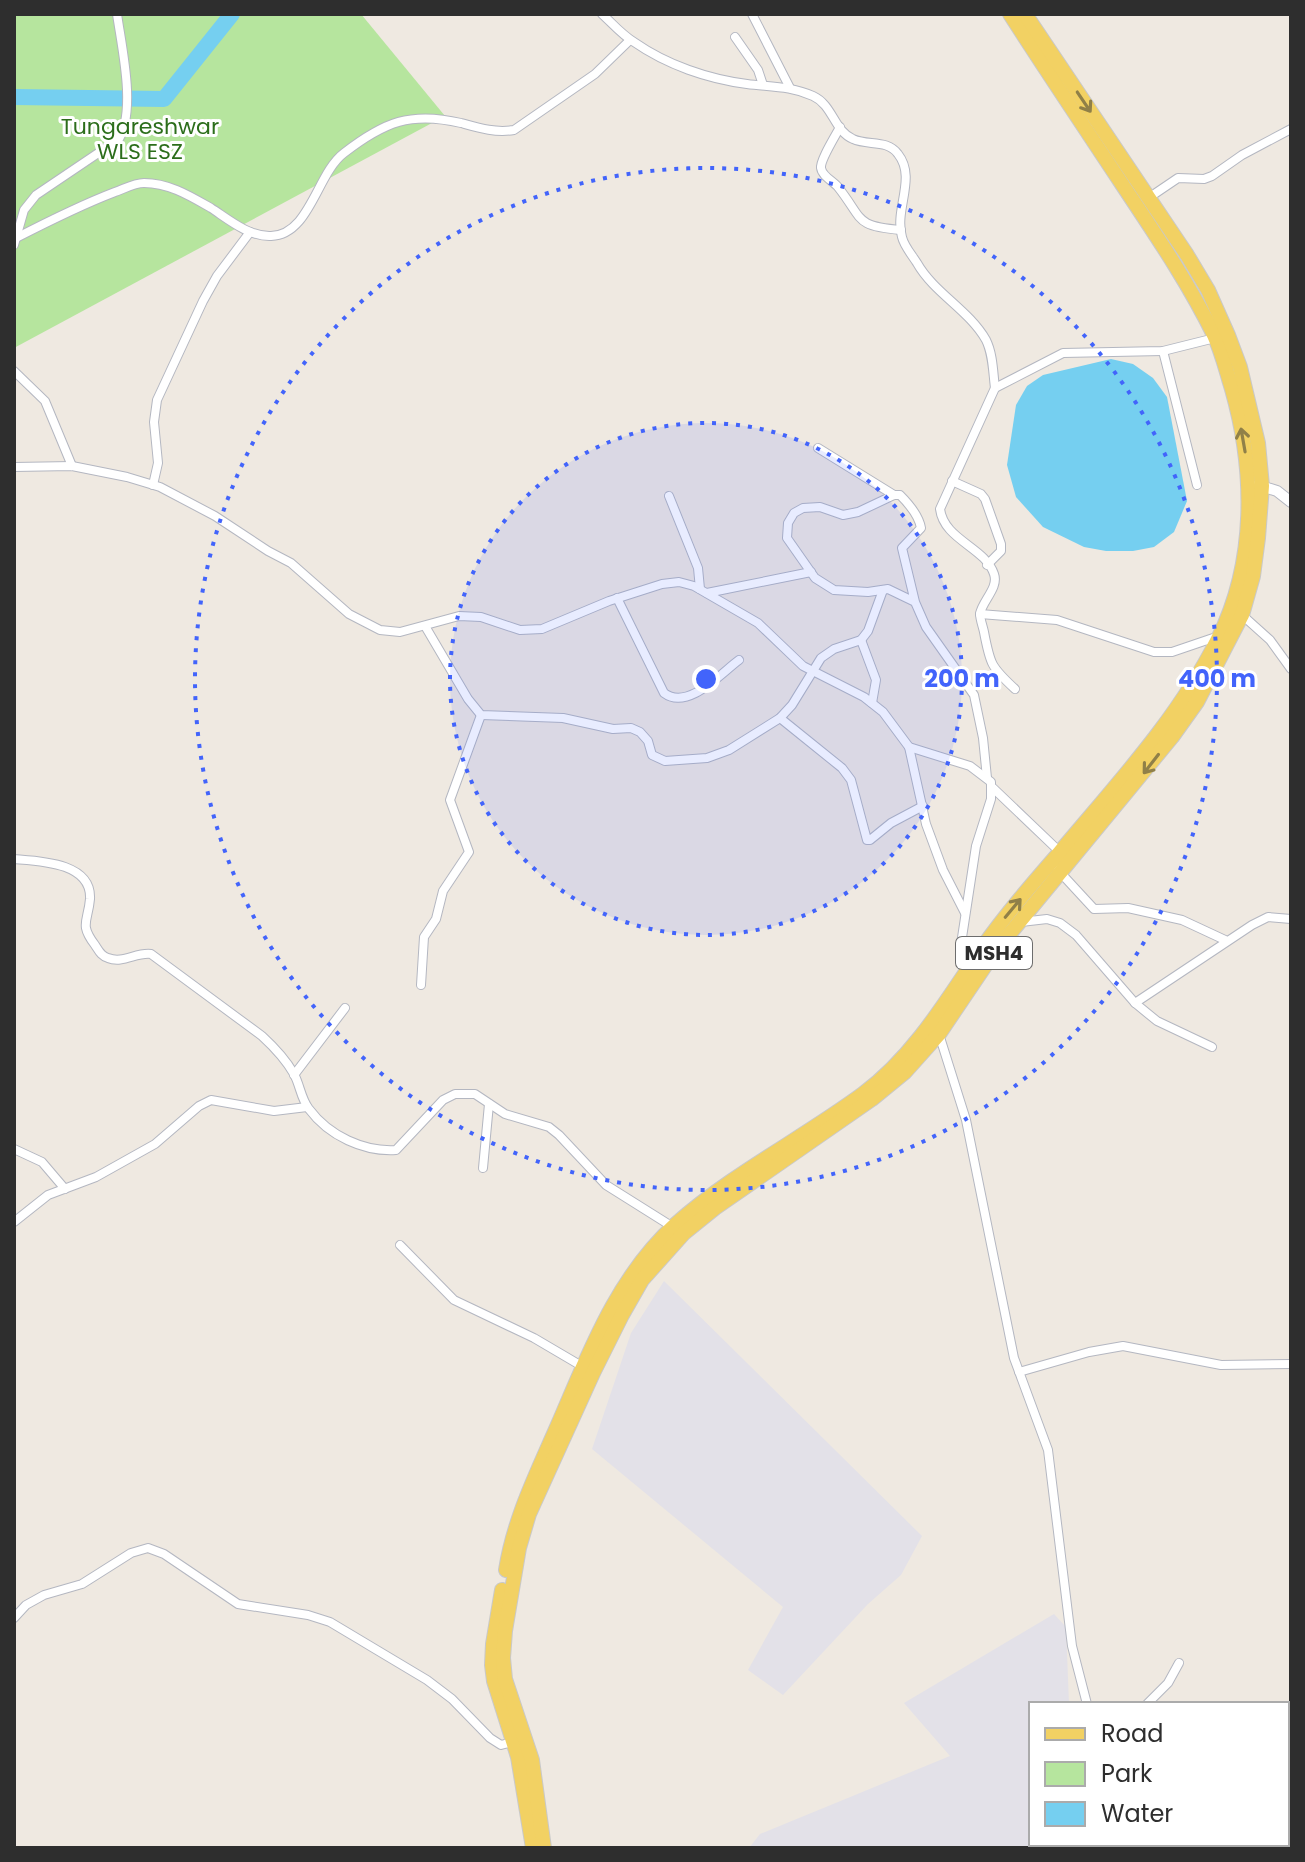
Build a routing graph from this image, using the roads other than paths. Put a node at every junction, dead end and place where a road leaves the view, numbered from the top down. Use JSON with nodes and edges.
{"nodes":[{"id":1,"x":117,"y":14,"type":"edge"},
{"id":2,"x":602,"y":14,"type":"edge"},
{"id":3,"x":752,"y":14,"type":"edge"},
{"id":4,"x":1010,"y":14,"type":"edge"},
{"id":5,"x":1025,"y":14,"type":"edge"},
{"id":6,"x":735,"y":37,"type":"dead end"},
{"id":7,"x":630,"y":40,"type":"junction"},
{"id":8,"x":763,"y":85,"type":"junction"},
{"id":9,"x":790,"y":88,"type":"junction"},
{"id":10,"x":840,"y":127,"type":"junction"},
{"id":11,"x":1291,"y":129,"type":"edge"},
{"id":12,"x":1150,"y":197,"type":"junction"},
{"id":13,"x":1137,"y":207,"type":"junction"},
{"id":14,"x":901,"y":230,"type":"junction"},
{"id":15,"x":250,"y":232,"type":"junction"},
{"id":16,"x":15,"y":241,"type":"edge"},
{"id":17,"x":1222,"y":336,"type":"junction"},
{"id":18,"x":1163,"y":351,"type":"junction"},
{"id":19,"x":14,"y":371,"type":"edge"},
{"id":20,"x":995,"y":388,"type":"junction"},
{"id":21,"x":818,"y":448,"type":"dead end"},
{"id":22,"x":72,"y":466,"type":"junction"},
{"id":23,"x":14,"y":467,"type":"edge"},
{"id":24,"x":952,"y":481,"type":"junction"},
{"id":25,"x":153,"y":485,"type":"junction"},
{"id":26,"x":1197,"y":485,"type":"dead end"},
{"id":27,"x":1256,"y":485,"type":"junction"},
{"id":28,"x":894,"y":495,"type":"junction"},
{"id":29,"x":669,"y":496,"type":"dead end"},
{"id":30,"x":1291,"y":502,"type":"edge"},
{"id":31,"x":987,"y":565,"type":"junction"},
{"id":32,"x":811,"y":572,"type":"junction"},
{"id":33,"x":883,"y":590,"type":"junction"},
{"id":34,"x":703,"y":591,"type":"junction"},
{"id":35,"x":617,"y":598,"type":"junction"},
{"id":36,"x":915,"y":602,"type":"junction"},
{"id":37,"x":1237,"y":611,"type":"junction"},
{"id":38,"x":980,"y":614,"type":"junction"},
{"id":39,"x":425,"y":626,"type":"junction"},
{"id":40,"x":1225,"y":638,"type":"junction"},
{"id":41,"x":861,"y":640,"type":"junction"},
{"id":42,"x":739,"y":660,"type":"dead end"},
{"id":43,"x":1291,"y":669,"type":"edge"},
{"id":44,"x":813,"y":670,"type":"junction"},
{"id":45,"x":1015,"y":689,"type":"dead end"},
{"id":46,"x":872,"y":703,"type":"junction"},
{"id":47,"x":481,"y":715,"type":"junction"},
{"id":48,"x":780,"y":718,"type":"junction"},
{"id":49,"x":909,"y":747,"type":"junction"},
{"id":50,"x":987,"y":778,"type":"junction"},
{"id":51,"x":993,"y":788,"type":"junction"},
{"id":52,"x":923,"y":806,"type":"junction"},
{"id":53,"x":14,"y":859,"type":"edge"},
{"id":54,"x":1057,"y":862,"type":"junction"},
{"id":55,"x":966,"y":913,"type":"junction"},
{"id":56,"x":1291,"y":919,"type":"edge"},
{"id":57,"x":1018,"y":923,"type":"junction"},
{"id":58,"x":1225,"y":940,"type":"junction"},
{"id":59,"x":972,"y":975,"type":"junction"},
{"id":60,"x":421,"y":985,"type":"dead end"},
{"id":61,"x":1135,"y":1003,"type":"junction"},
{"id":62,"x":345,"y":1008,"type":"dead end"},
{"id":63,"x":937,"y":1027,"type":"junction"},
{"id":64,"x":1212,"y":1047,"type":"dead end"},
{"id":65,"x":294,"y":1075,"type":"junction"},
{"id":66,"x":489,"y":1104,"type":"junction"},
{"id":67,"x":307,"y":1107,"type":"junction"},
{"id":68,"x":14,"y":1149,"type":"edge"},
{"id":69,"x":483,"y":1168,"type":"dead end"},
{"id":70,"x":65,"y":1189,"type":"junction"},
{"id":71,"x":14,"y":1222,"type":"edge"},
{"id":72,"x":678,"y":1230,"type":"junction"},
{"id":73,"x":400,"y":1245,"type":"dead end"},
{"id":74,"x":1291,"y":1364,"type":"edge"},
{"id":75,"x":588,"y":1370,"type":"junction"},
{"id":76,"x":1019,"y":1372,"type":"junction"},
{"id":77,"x":14,"y":1618,"type":"edge"},
{"id":78,"x":1179,"y":1663,"type":"dead end"},
{"id":79,"x":1086,"y":1702,"type":"edge"},
{"id":80,"x":1149,"y":1702,"type":"edge"},
{"id":81,"x":519,"y":1740,"type":"junction"},
{"id":82,"x":540,"y":1848,"type":"edge"}],
"edges":[{"from":1,"to":16,"type":"street"},
{"from":2,"to":7,"type":"street"},
{"from":3,"to":9,"type":"street"},
{"from":4,"to":13,"type":"main road","number":"MSH4"},
{"from":5,"to":12,"type":"main road","number":"MSH4","one_way":true},
{"from":6,"to":8,"type":"street"},
{"from":7,"to":8,"type":"street"},
{"from":7,"to":15,"type":"street"},
{"from":8,"to":9,"type":"street"},
{"from":9,"to":10,"type":"street"},
{"from":10,"to":14,"type":"street"},
{"from":10,"to":14,"type":"street"},
{"from":11,"to":12,"type":"street"},
{"from":12,"to":13,"type":"street"},
{"from":12,"to":17,"type":"main road","number":"MSH4"},
{"from":13,"to":17,"type":"main road","number":"MSH4"},
{"from":14,"to":20,"type":"street"},
{"from":15,"to":16,"type":"street"},
{"from":15,"to":25,"type":"street"},
{"from":17,"to":18,"type":"street"},
{"from":17,"to":27,"type":"main road","number":"MSH4"},
{"from":18,"to":20,"type":"street"},
{"from":18,"to":26,"type":"street"},
{"from":19,"to":22,"type":"street"},
{"from":20,"to":24,"type":"street"},
{"from":21,"to":28,"type":"street"},
{"from":22,"to":23,"type":"street"},
{"from":22,"to":25,"type":"street"},
{"from":24,"to":31,"type":"street"},
{"from":24,"to":31,"type":"street"},
{"from":25,"to":39,"type":"street"},
{"from":27,"to":30,"type":"street"},
{"from":27,"to":37,"type":"main road","number":"MSH4"},
{"from":28,"to":32,"type":"street"},
{"from":28,"to":36,"type":"street"},
{"from":29,"to":34,"type":"street"},
{"from":31,"to":38,"type":"street"},
{"from":32,"to":33,"type":"street"},
{"from":32,"to":34,"type":"street"},
{"from":33,"to":36,"type":"street"},
{"from":33,"to":41,"type":"street"},
{"from":34,"to":35,"type":"street"},
{"from":34,"to":44,"type":"street"},
{"from":35,"to":39,"type":"street"},
{"from":35,"to":42,"type":"street"},
{"from":36,"to":50,"type":"street"},
{"from":37,"to":40,"type":"main road","number":"MSH4"},
{"from":37,"to":43,"type":"street"},
{"from":38,"to":40,"type":"street"},
{"from":38,"to":45,"type":"street"},
{"from":39,"to":47,"type":"street"},
{"from":40,"to":54,"type":"main road","number":"MSH4"},
{"from":41,"to":44,"type":"street"},
{"from":41,"to":46,"type":"street"},
{"from":44,"to":46,"type":"street"},
{"from":44,"to":48,"type":"street"},
{"from":46,"to":49,"type":"street"},
{"from":47,"to":48,"type":"street"},
{"from":47,"to":60,"type":"street"},
{"from":48,"to":52,"type":"street"},
{"from":49,"to":50,"type":"street"},
{"from":49,"to":52,"type":"street"},
{"from":50,"to":51,"type":"street"},
{"from":51,"to":54,"type":"street"},
{"from":51,"to":55,"type":"street"},
{"from":52,"to":55,"type":"street"},
{"from":53,"to":65,"type":"street"},
{"from":54,"to":57,"type":"main road","number":"MSH4"},
{"from":54,"to":58,"type":"street"},
{"from":59,"to":54,"type":"main road","number":"MSH4","one_way":true},
{"from":55,"to":59,"type":"street"},
{"from":56,"to":58,"type":"street"},
{"from":57,"to":59,"type":"main road","number":"MSH4"},
{"from":57,"to":61,"type":"street"},
{"from":58,"to":61,"type":"street"},
{"from":59,"to":63,"type":"main road","number":"MSH4"},
{"from":61,"to":64,"type":"street"},
{"from":62,"to":65,"type":"street"},
{"from":63,"to":72,"type":"main road","number":"MSH4"},
{"from":63,"to":76,"type":"street"},
{"from":65,"to":67,"type":"street"},
{"from":66,"to":67,"type":"street"},
{"from":66,"to":69,"type":"street"},
{"from":66,"to":72,"type":"street"},
{"from":67,"to":70,"type":"street"},
{"from":68,"to":70,"type":"street"},
{"from":70,"to":71,"type":"street"},
{"from":72,"to":75,"type":"main road","number":"MSH4"},
{"from":73,"to":75,"type":"street"},
{"from":74,"to":76,"type":"street"},
{"from":75,"to":81,"type":"main road","number":"MSH4"},
{"from":76,"to":79,"type":"street"},
{"from":77,"to":81,"type":"street"},
{"from":78,"to":80,"type":"street"},
{"from":81,"to":82,"type":"main road","number":"MSH4"}]}
